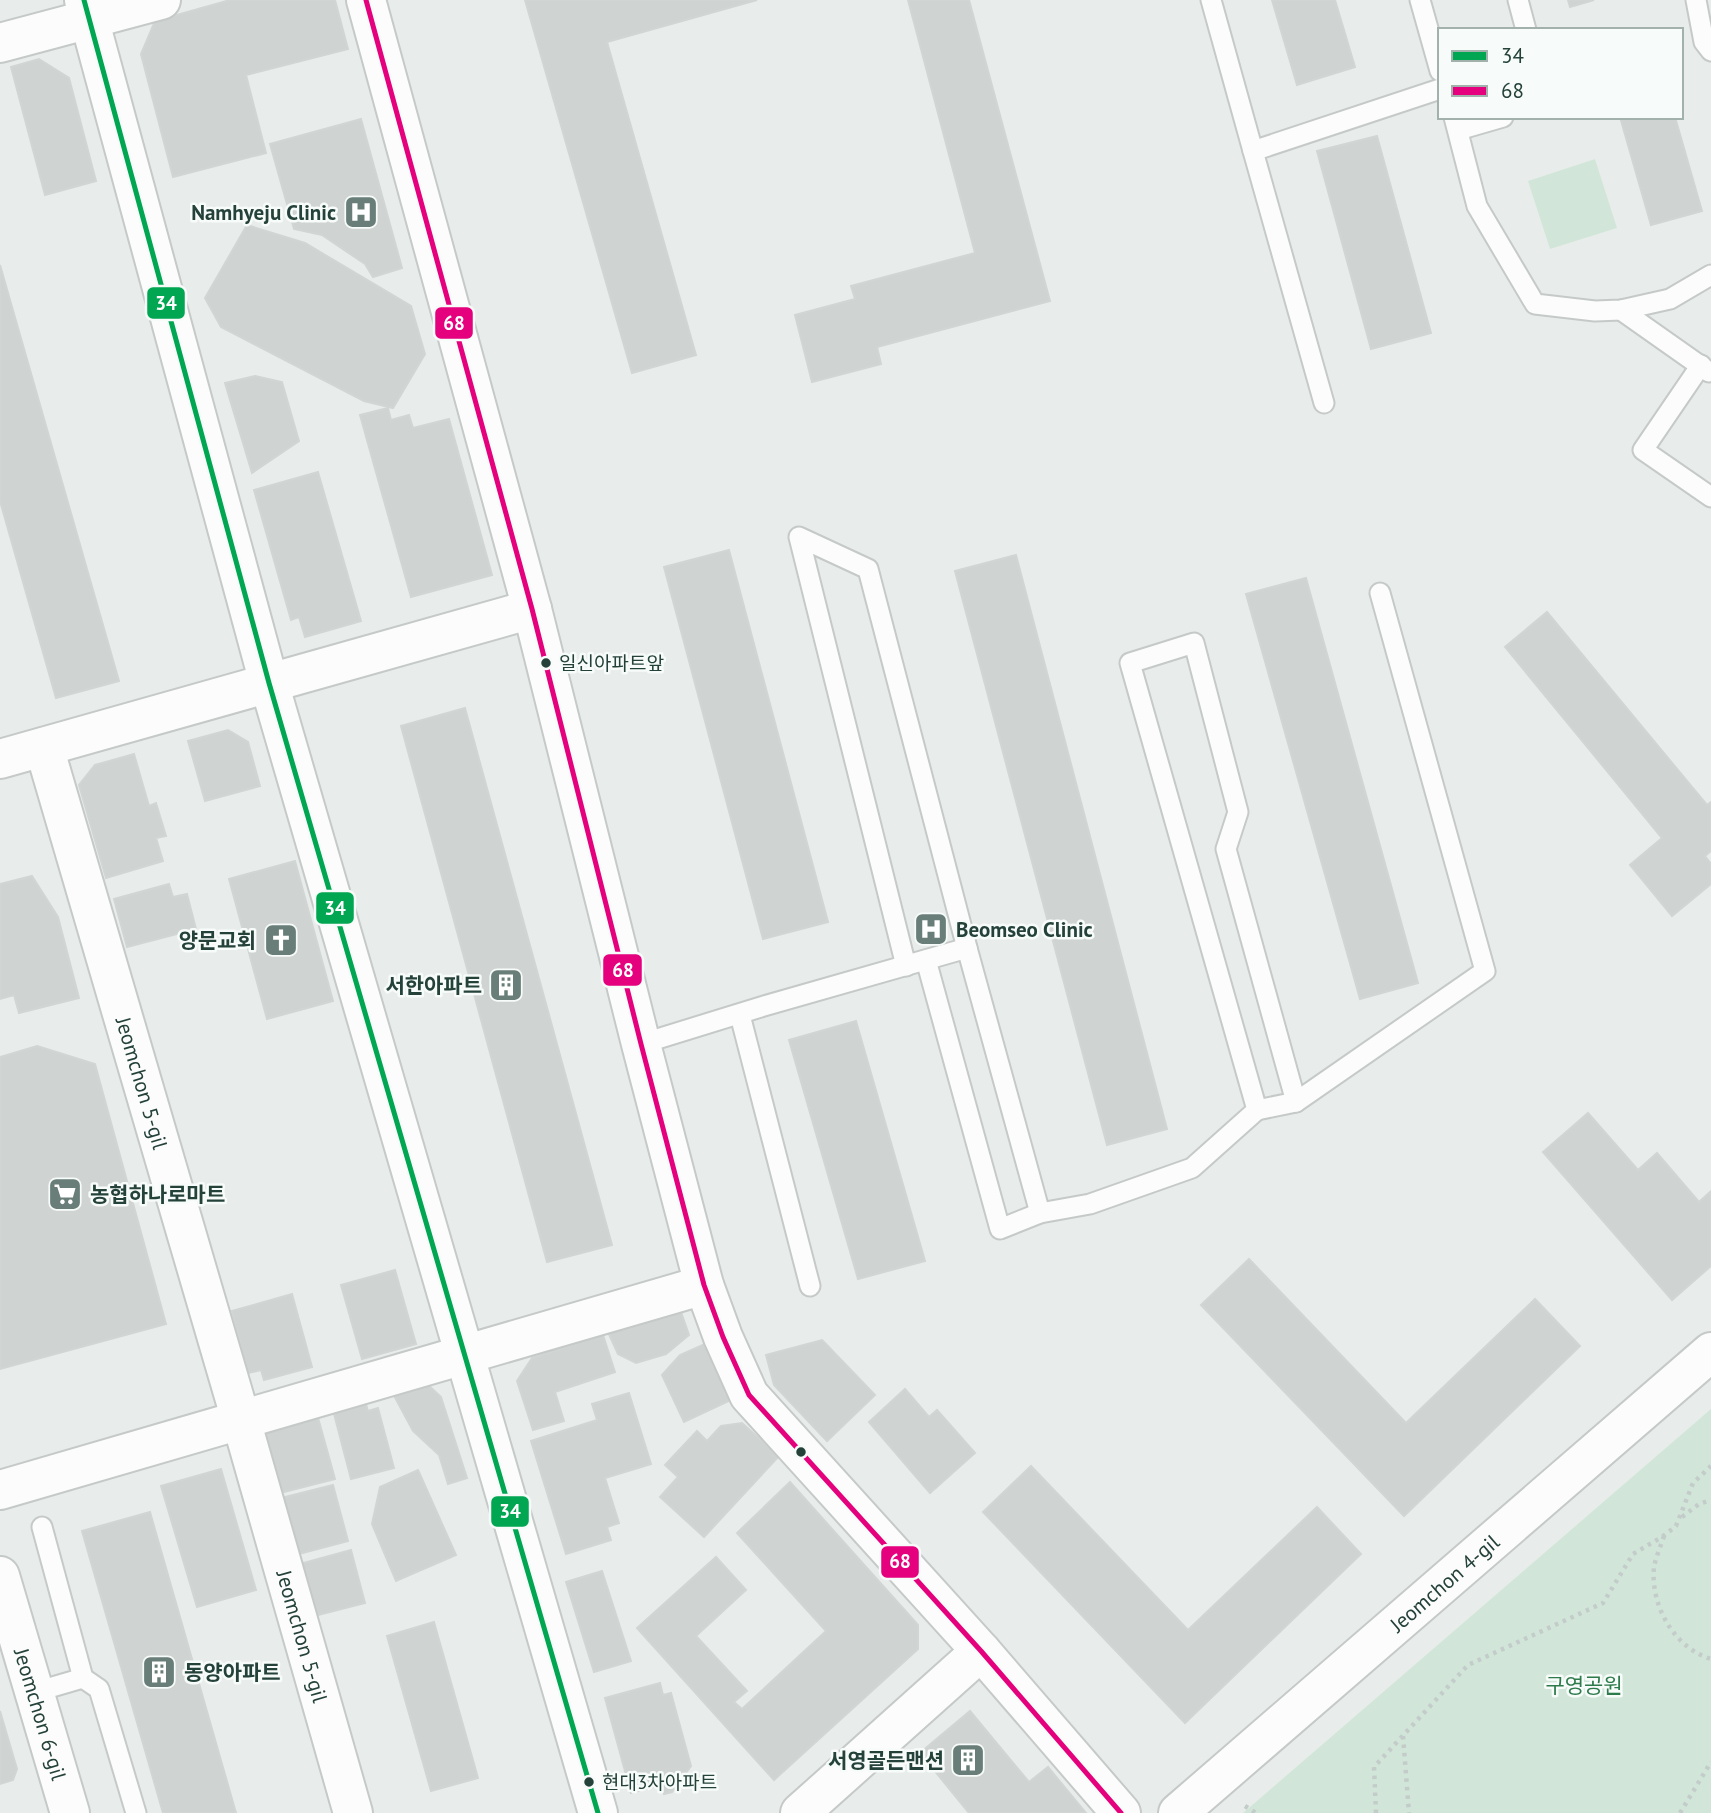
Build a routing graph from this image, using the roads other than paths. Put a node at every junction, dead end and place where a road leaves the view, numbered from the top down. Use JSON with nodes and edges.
{"nodes":[{"id":1,"x":161,"y":0,"type":"edge"},
{"id":2,"x":366,"y":0,"type":"edge"},
{"id":3,"x":1211,"y":0,"type":"edge"},
{"id":4,"x":1420,"y":0,"type":"edge"},
{"id":5,"x":1518,"y":0,"type":"edge"},
{"id":6,"x":1696,"y":0,"type":"edge"},
{"id":7,"x":87,"y":10,"type":"edge"},
{"id":8,"x":1525,"y":28,"type":"edge"},
{"id":9,"x":0,"y":43,"type":"edge"},
{"id":10,"x":1711,"y":51,"type":"edge"},
{"id":11,"x":1438,"y":64,"type":"edge"},
{"id":12,"x":1438,"y":90,"type":"edge"},
{"id":13,"x":1487,"y":119,"type":"edge"},
{"id":14,"x":1456,"y":123,"type":"edge"},
{"id":15,"x":1253,"y":151,"type":"junction"},
{"id":16,"x":1711,"y":275,"type":"edge"},
{"id":17,"x":1621,"y":310,"type":"junction"},
{"id":18,"x":1706,"y":369,"type":"edge"},
{"id":19,"x":1324,"y":403,"type":"dead end"},
{"id":20,"x":1711,"y":497,"type":"edge"},
{"id":21,"x":1380,"y":593,"type":"dead end"},
{"id":22,"x":532,"y":609,"type":"junction"},
{"id":23,"x":269,"y":683,"type":"junction"},
{"id":24,"x":44,"y":747,"type":"junction"},
{"id":25,"x":0,"y":759,"type":"edge"},
{"id":26,"x":967,"y":948,"type":"junction"},
{"id":27,"x":926,"y":960,"type":"junction"},
{"id":28,"x":906,"y":966,"type":"junction"},
{"id":29,"x":740,"y":1015,"type":"junction"},
{"id":30,"x":641,"y":1044,"type":"junction"},
{"id":31,"x":1296,"y":1102,"type":"junction"},
{"id":32,"x":1257,"y":1110,"type":"junction"},
{"id":33,"x":1040,"y":1213,"type":"junction"},
{"id":34,"x":704,"y":1285,"type":"junction"},
{"id":35,"x":810,"y":1286,"type":"dead end"},
{"id":36,"x":1711,"y":1352,"type":"edge"},
{"id":37,"x":465,"y":1354,"type":"junction"},
{"id":38,"x":241,"y":1420,"type":"junction"},
{"id":39,"x":0,"y":1490,"type":"edge"},
{"id":40,"x":42,"y":1527,"type":"dead end"},
{"id":41,"x":0,"y":1576,"type":"edge"},
{"id":42,"x":981,"y":1651,"type":"junction"},
{"id":43,"x":83,"y":1678,"type":"junction"},
{"id":44,"x":35,"y":1692,"type":"junction"},
{"id":45,"x":70,"y":1813,"type":"edge"},
{"id":46,"x":136,"y":1813,"type":"edge"},
{"id":47,"x":353,"y":1813,"type":"edge"},
{"id":48,"x":598,"y":1813,"type":"edge"},
{"id":49,"x":800,"y":1813,"type":"edge"},
{"id":50,"x":1121,"y":1813,"type":"edge"},
{"id":51,"x":1178,"y":1813,"type":"edge"}],
"edges":[{"from":1,"to":7,"type":"street"},
{"from":2,"to":22,"type":"street"},
{"from":3,"to":15,"type":"lane"},
{"from":4,"to":11,"type":"lane"},
{"from":5,"to":8,"type":"lane"},
{"from":6,"to":10,"type":"lane"},
{"from":7,"to":9,"type":"street"},
{"from":7,"to":23,"type":"street"},
{"from":12,"to":15,"type":"lane"},
{"from":13,"to":14,"type":"lane"},
{"from":14,"to":17,"type":"lane"},
{"from":15,"to":19,"type":"lane"},
{"from":16,"to":17,"type":"lane"},
{"from":17,"to":18,"type":"lane"},
{"from":18,"to":20,"type":"lane"},
{"from":21,"to":31,"type":"lane"},
{"from":22,"to":23,"type":"street"},
{"from":22,"to":30,"type":"street"},
{"from":23,"to":24,"type":"street"},
{"from":23,"to":37,"type":"street"},
{"from":24,"to":25,"type":"street"},
{"from":24,"to":38,"type":"street","name":"Jeomchon 5-gil"},
{"from":26,"to":27,"type":"lane"},
{"from":26,"to":28,"type":"lane"},
{"from":26,"to":33,"type":"lane"},
{"from":27,"to":28,"type":"lane"},
{"from":27,"to":33,"type":"lane"},
{"from":28,"to":29,"type":"lane"},
{"from":29,"to":30,"type":"lane"},
{"from":29,"to":35,"type":"lane"},
{"from":30,"to":34,"type":"street"},
{"from":31,"to":32,"type":"lane"},
{"from":31,"to":32,"type":"lane"},
{"from":32,"to":33,"type":"lane"},
{"from":34,"to":37,"type":"street"},
{"from":34,"to":42,"type":"street"},
{"from":36,"to":51,"type":"street","name":"Jeomchon 4-gil"},
{"from":37,"to":38,"type":"street"},
{"from":37,"to":48,"type":"street"},
{"from":38,"to":39,"type":"street"},
{"from":38,"to":47,"type":"street","name":"Jeomchon 5-gil"},
{"from":40,"to":43,"type":"lane"},
{"from":41,"to":44,"type":"street","name":"Jeomchon 6-gil"},
{"from":42,"to":49,"type":"street"},
{"from":42,"to":50,"type":"street"},
{"from":43,"to":44,"type":"lane"},
{"from":43,"to":46,"type":"lane"},
{"from":44,"to":45,"type":"street","name":"Jeomchon 6-gil"}]}
